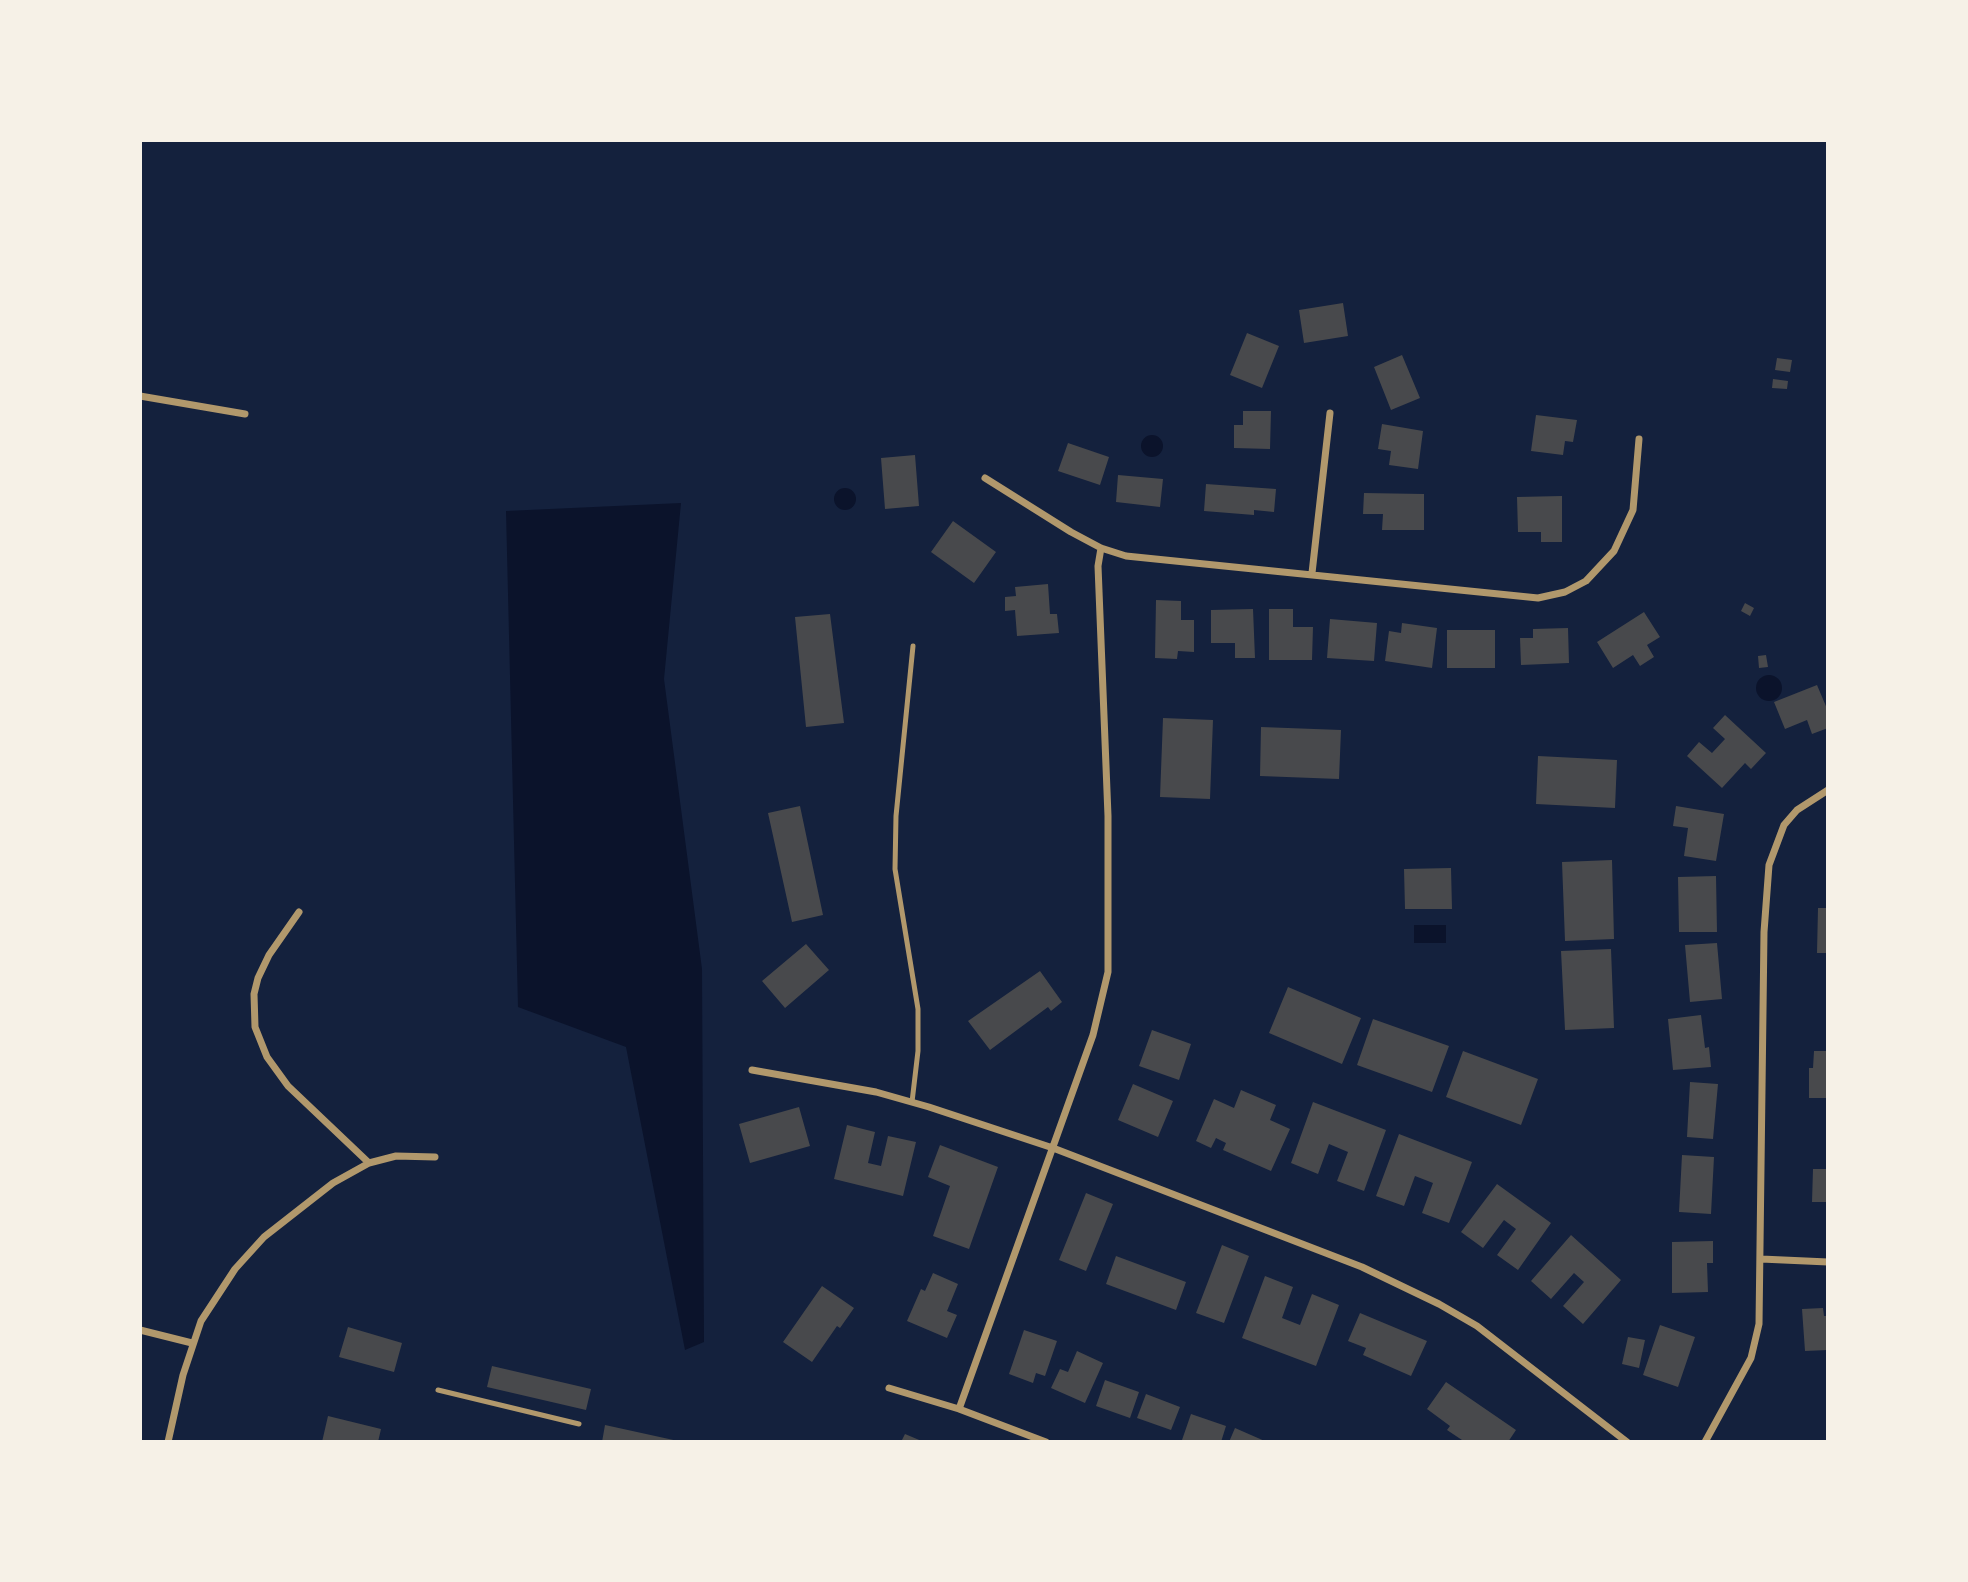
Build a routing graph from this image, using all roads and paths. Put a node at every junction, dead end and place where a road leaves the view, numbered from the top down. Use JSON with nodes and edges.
{"nodes":[{"id":1,"x":140,"y":396,"type":"edge"},
{"id":2,"x":1331,"y":413,"type":"dead end"},
{"id":3,"x":245,"y":414,"type":"dead end"},
{"id":4,"x":1639,"y":439,"type":"dead end"},
{"id":5,"x":985,"y":478,"type":"dead end"},
{"id":6,"x":1101,"y":548,"type":"junction"},
{"id":7,"x":1312,"y":573,"type":"junction"},
{"id":8,"x":913,"y":646,"type":"dead end"},
{"id":9,"x":1828,"y":790,"type":"edge"},
{"id":10,"x":299,"y":912,"type":"dead end"},
{"id":11,"x":752,"y":1070,"type":"dead end"},
{"id":12,"x":912,"y":1102,"type":"junction"},
{"id":13,"x":1053,"y":1148,"type":"junction"},
{"id":14,"x":435,"y":1157,"type":"dead end"},
{"id":15,"x":369,"y":1163,"type":"junction"},
{"id":16,"x":1760,"y":1259,"type":"junction"},
{"id":17,"x":1828,"y":1262,"type":"edge"},
{"id":18,"x":140,"y":1330,"type":"edge"},
{"id":19,"x":192,"y":1343,"type":"junction"},
{"id":20,"x":890,"y":1388,"type":"dead end"},
{"id":21,"x":438,"y":1390,"type":"dead end"},
{"id":22,"x":958,"y":1409,"type":"junction"},
{"id":23,"x":579,"y":1424,"type":"dead end"},
{"id":24,"x":168,"y":1442,"type":"edge"},
{"id":25,"x":1046,"y":1442,"type":"edge"},
{"id":26,"x":1627,"y":1442,"type":"edge"},
{"id":27,"x":1705,"y":1442,"type":"edge"}],
"edges":[{"from":1,"to":3,"type":"street"},
{"from":2,"to":7,"type":"street"},
{"from":4,"to":7,"type":"street"},
{"from":5,"to":6,"type":"street"},
{"from":6,"to":7,"type":"street"},
{"from":6,"to":13,"type":"street"},
{"from":8,"to":12,"type":"lane"},
{"from":9,"to":16,"type":"street"},
{"from":10,"to":15,"type":"street"},
{"from":11,"to":12,"type":"street"},
{"from":12,"to":13,"type":"street"},
{"from":13,"to":22,"type":"street"},
{"from":13,"to":26,"type":"street"},
{"from":14,"to":15,"type":"street"},
{"from":15,"to":19,"type":"street"},
{"from":16,"to":17,"type":"street"},
{"from":16,"to":27,"type":"street"},
{"from":18,"to":19,"type":"street"},
{"from":19,"to":24,"type":"street"},
{"from":20,"to":22,"type":"street"},
{"from":21,"to":23,"type":"lane"},
{"from":22,"to":25,"type":"street"}]}
